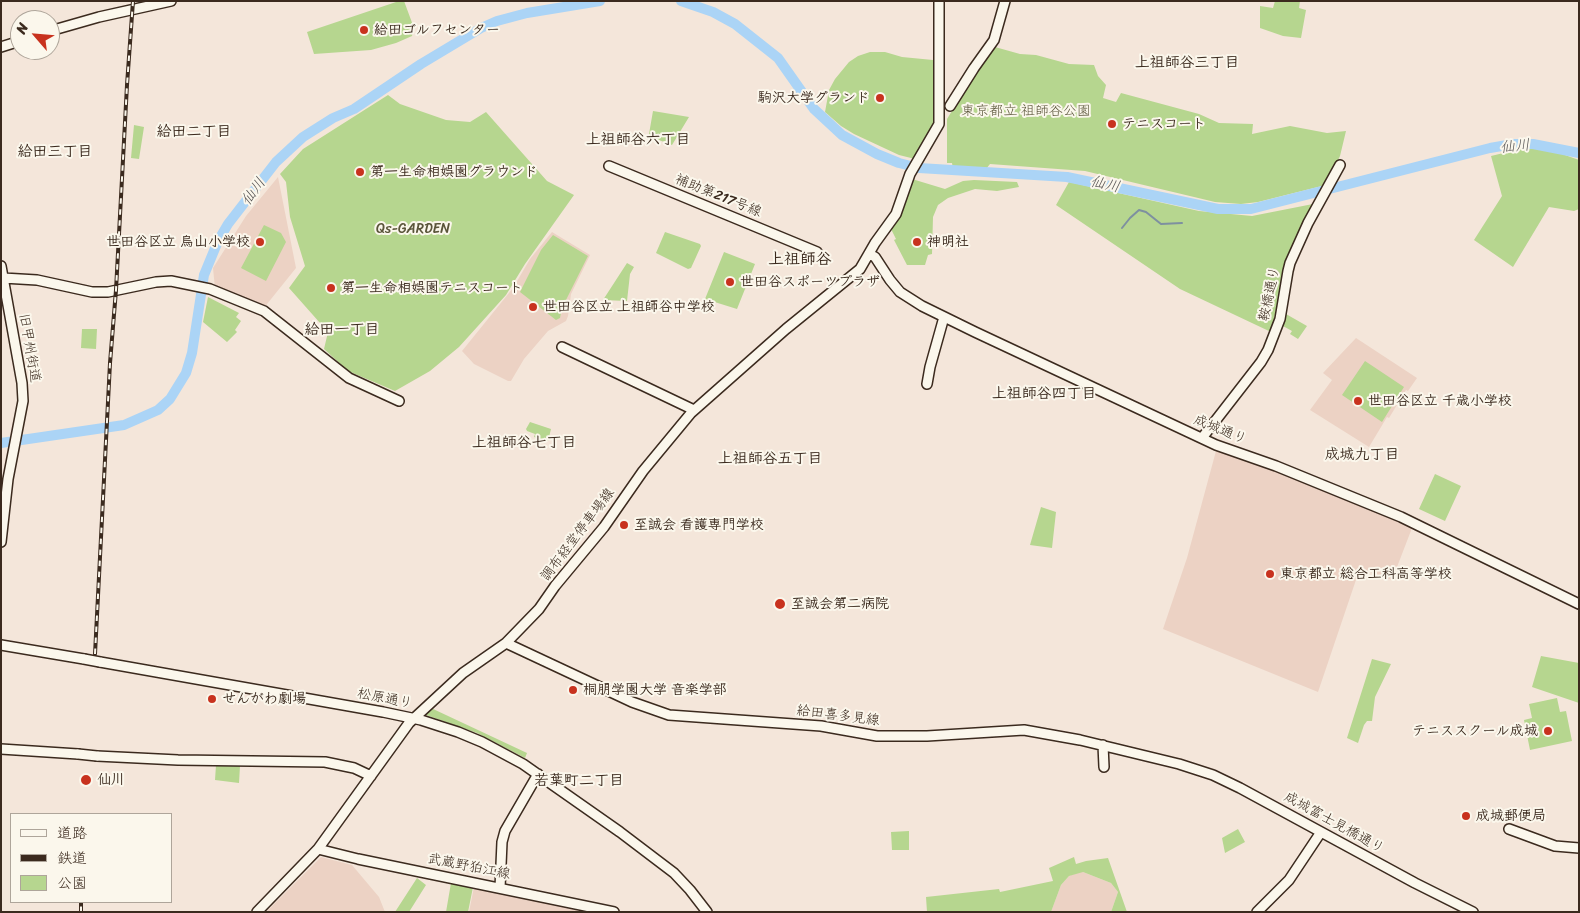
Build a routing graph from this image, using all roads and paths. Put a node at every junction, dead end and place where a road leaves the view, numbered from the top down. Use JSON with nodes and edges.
{"nodes":[{"id":1,"x":171,"y":1,"type":"edge"},
{"id":2,"x":939,"y":1,"type":"edge"},
{"id":3,"x":1005,"y":1,"type":"edge"},
{"id":4,"x":60,"y":28,"type":"edge"},
{"id":5,"x":950,"y":106,"type":"dead end"},
{"id":6,"x":1340,"y":165,"type":"dead end"},
{"id":7,"x":609,"y":166,"type":"dead end"},
{"id":8,"x":817,"y":252,"type":"dead end"},
{"id":9,"x":869,"y":254,"type":"junction"},
{"id":10,"x":1,"y":266,"type":"edge"},
{"id":11,"x":3,"y":278,"type":"junction"},
{"id":12,"x":944,"y":317,"type":"junction"},
{"id":13,"x":562,"y":347,"type":"dead end"},
{"id":14,"x":927,"y":384,"type":"dead end"},
{"id":15,"x":399,"y":401,"type":"dead end"},
{"id":16,"x":694,"y":410,"type":"junction"},
{"id":17,"x":1202,"y":438,"type":"junction"},
{"id":18,"x":1,"y":542,"type":"edge"},
{"id":19,"x":1579,"y":604,"type":"edge"},
{"id":20,"x":506,"y":642,"type":"junction"},
{"id":21,"x":1,"y":644,"type":"edge"},
{"id":22,"x":413,"y":720,"type":"junction"},
{"id":23,"x":1103,"y":745,"type":"junction"},
{"id":24,"x":1,"y":749,"type":"edge"},
{"id":25,"x":1180,"y":764,"type":"joint"},
{"id":26,"x":1104,"y":768,"type":"dead end"},
{"id":27,"x":538,"y":774,"type":"junction"},
{"id":28,"x":372,"y":776,"type":"junction"},
{"id":29,"x":1509,"y":828,"type":"dead end"},
{"id":30,"x":1321,"y":832,"type":"junction"},
{"id":31,"x":1579,"y":848,"type":"edge"},
{"id":32,"x":318,"y":849,"type":"junction"},
{"id":33,"x":500,"y":888,"type":"junction"},
{"id":34,"x":257,"y":912,"type":"edge"},
{"id":35,"x":614,"y":912,"type":"edge"},
{"id":36,"x":707,"y":912,"type":"edge"},
{"id":37,"x":1257,"y":912,"type":"edge"},
{"id":38,"x":1473,"y":912,"type":"edge"}],
"edges":[{"from":1,"to":4,"type":"street"},
{"from":2,"to":9,"type":"street","name":"調布経堂停車場線"},
{"from":3,"to":5,"type":"street"},
{"from":6,"to":17,"type":"street","name":"鞍橋通り"},
{"from":7,"to":8,"type":"street","name":"補助第217号線"},
{"from":9,"to":12,"type":"street","name":"成城通り"},
{"from":9,"to":16,"type":"street","name":"調布経堂停車場線"},
{"from":10,"to":11,"type":"street","name":"旧甲州街道"},
{"from":11,"to":15,"type":"street"},
{"from":11,"to":18,"type":"street","name":"旧甲州街道"},
{"from":12,"to":14,"type":"street"},
{"from":12,"to":17,"type":"street","name":"成城通り"},
{"from":13,"to":16,"type":"street"},
{"from":16,"to":20,"type":"street","name":"調布経堂停車場線"},
{"from":17,"to":19,"type":"street","name":"成城通り"},
{"from":20,"to":22,"type":"street","name":"調布経堂停車場線"},
{"from":20,"to":23,"type":"street","name":"給田喜多見線"},
{"from":21,"to":22,"type":"street","name":"松原通り","bridge":true},
{"from":22,"to":27,"type":"street","name":"松原通り"},
{"from":22,"to":28,"type":"street","name":"調布経堂停車場線"},
{"from":23,"to":25,"type":"street","name":"給田喜多見線"},
{"from":23,"to":26,"type":"street"},
{"from":24,"to":28,"type":"street","bridge":true},
{"from":25,"to":30,"type":"street","name":"成城富士見橋通り"},
{"from":27,"to":33,"type":"street"},
{"from":27,"to":36,"type":"street","name":"松原通り"},
{"from":28,"to":32,"type":"street","name":"調布経堂停車場線"},
{"from":29,"to":31,"type":"street"},
{"from":30,"to":37,"type":"street"},
{"from":30,"to":38,"type":"street","name":"成城富士見橋通り"},
{"from":32,"to":33,"type":"street","name":"武蔵野狛江線"},
{"from":32,"to":34,"type":"street","name":"調布経堂停車場線"},
{"from":33,"to":35,"type":"street","name":"武蔵野狛江線"}]}
